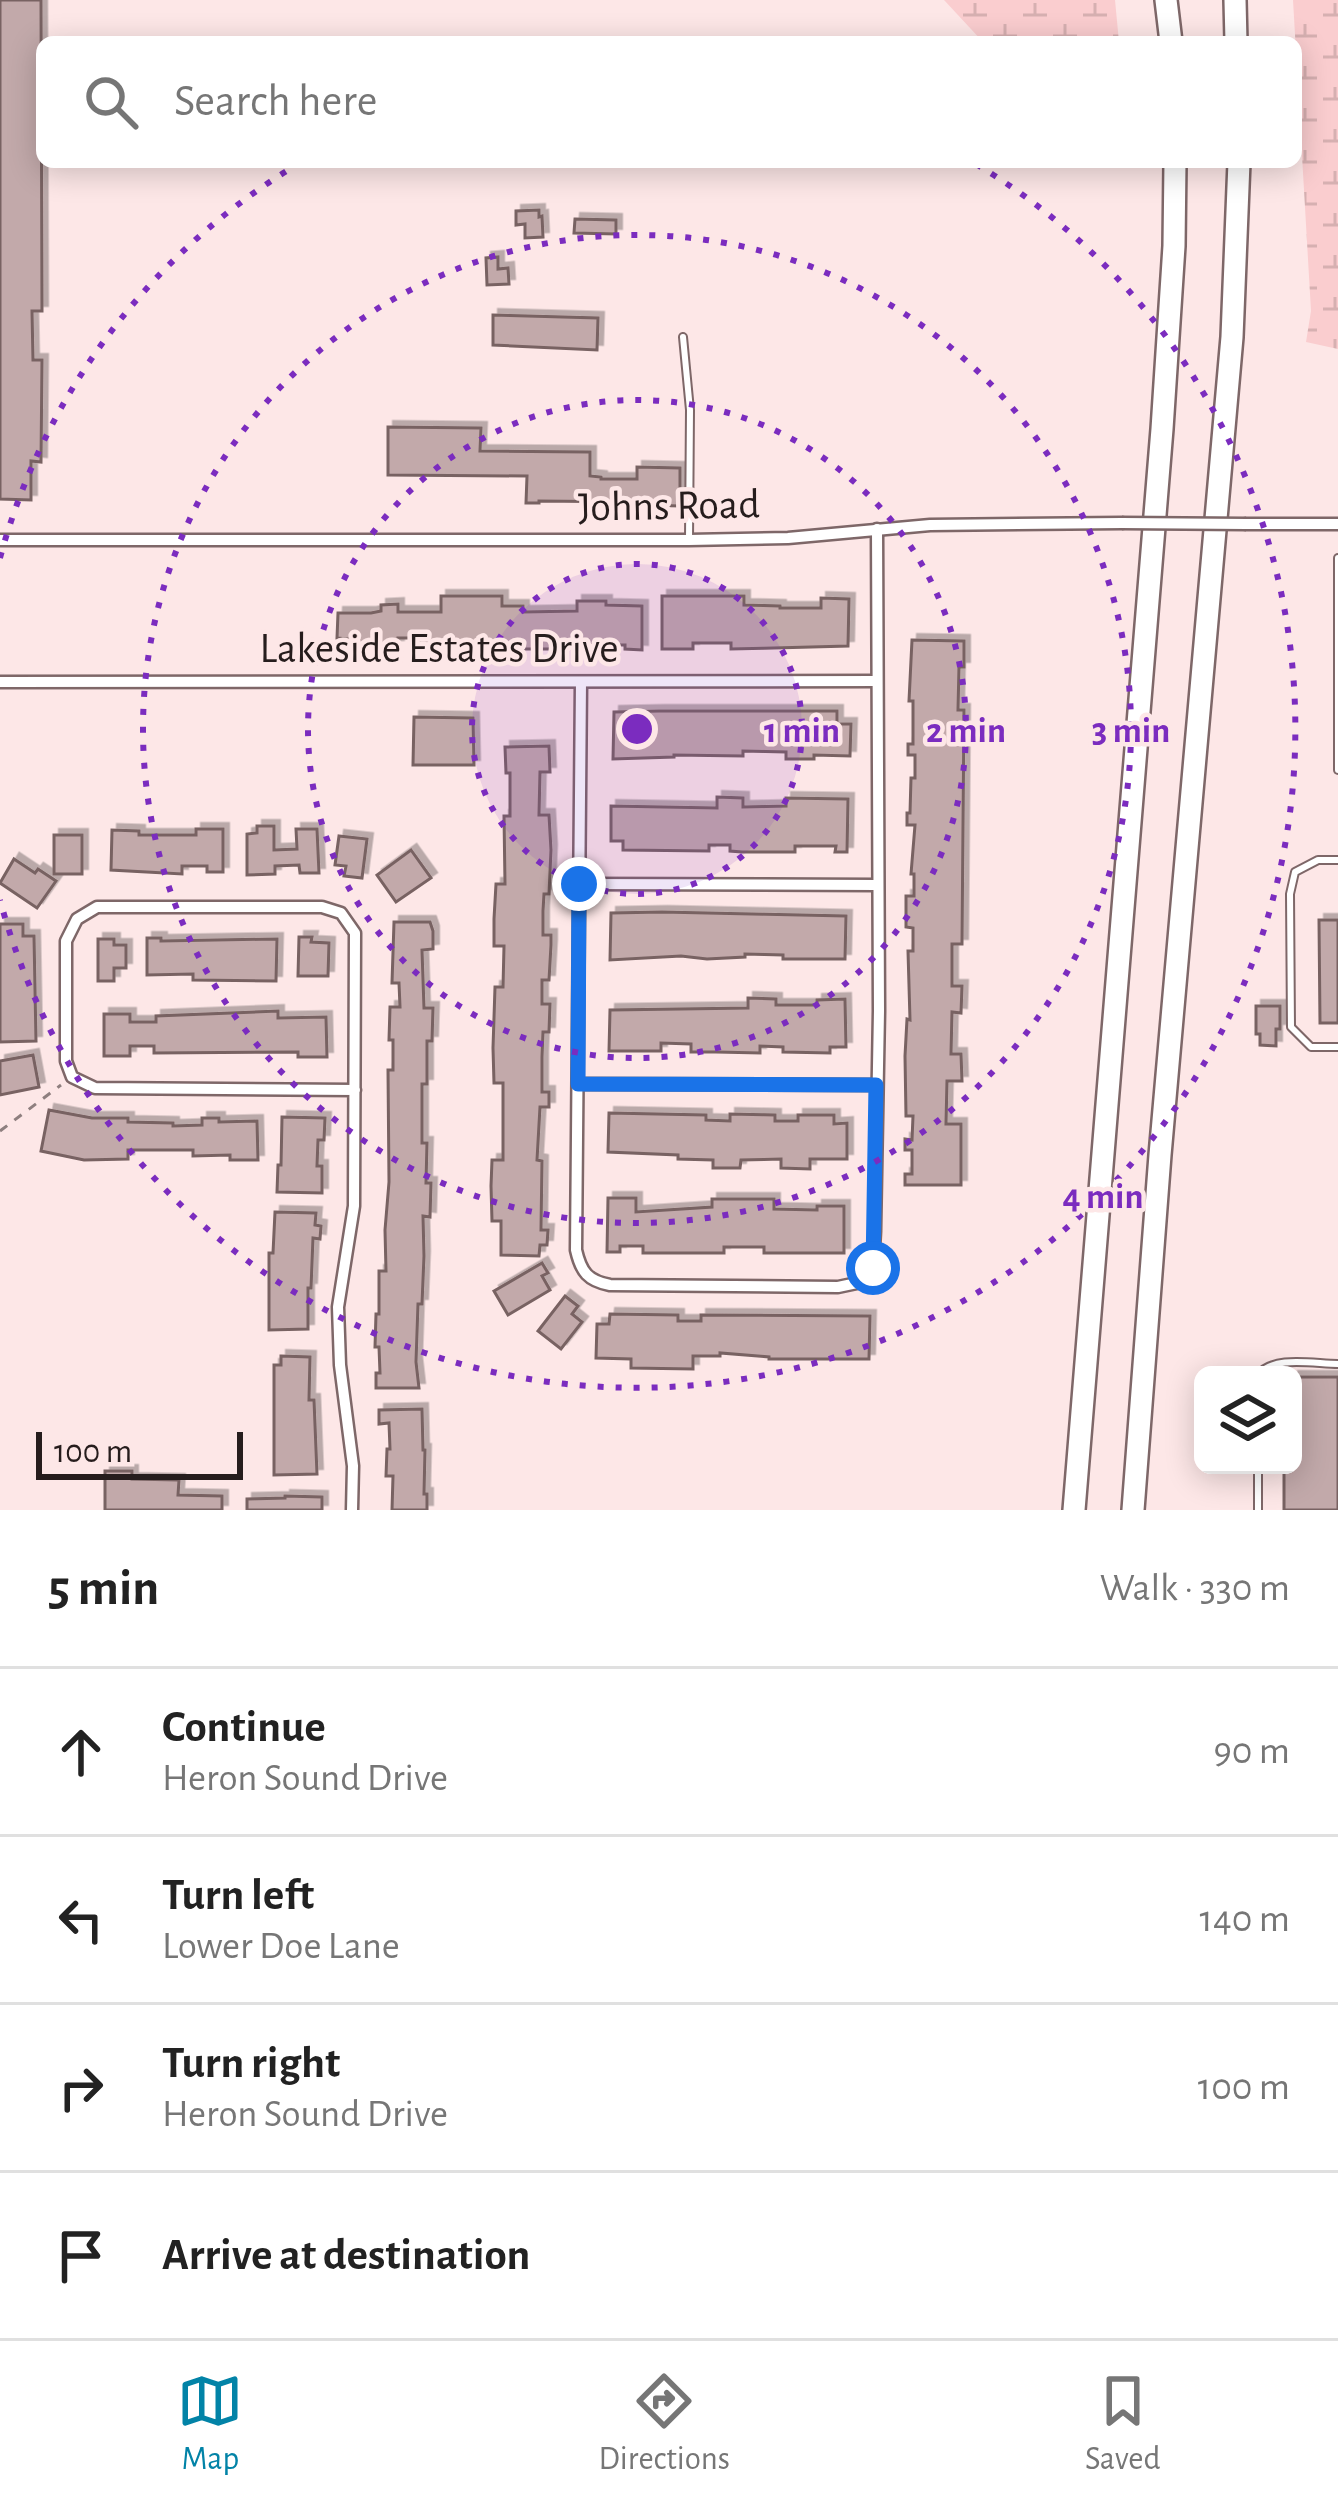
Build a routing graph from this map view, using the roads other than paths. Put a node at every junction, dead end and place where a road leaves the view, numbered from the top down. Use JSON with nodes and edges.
{"nodes":[{"id":1,"x":1166,"y":0,"type":"edge"},
{"id":2,"x":1234,"y":0,"type":"edge"},
{"id":3,"x":1170,"y":36,"type":"edge"},
{"id":4,"x":1236,"y":36,"type":"edge"},
{"id":5,"x":1174,"y":168,"type":"edge"},
{"id":6,"x":1239,"y":168,"type":"edge"},
{"id":7,"x":683,"y":337,"type":"dead end"},
{"id":8,"x":1338,"y":524,"type":"edge"},
{"id":9,"x":877,"y":530,"type":"junction"},
{"id":10,"x":0,"y":540,"type":"edge"},
{"id":11,"x":689,"y":540,"type":"junction"},
{"id":12,"x":1338,"y":558,"type":"edge"},
{"id":13,"x":877,"y":681,"type":"junction"},
{"id":14,"x":0,"y":682,"type":"edge"},
{"id":15,"x":581,"y":682,"type":"junction"},
{"id":16,"x":1338,"y":770,"type":"edge"},
{"id":17,"x":1338,"y":860,"type":"edge"},
{"id":18,"x":579,"y":884,"type":"junction"},
{"id":19,"x":877,"y":885,"type":"junction"},
{"id":20,"x":1338,"y":1047,"type":"edge"},
{"id":21,"x":578,"y":1084,"type":"junction"},
{"id":22,"x":876,"y":1085,"type":"junction"},
{"id":23,"x":355,"y":1090,"type":"junction"},
{"id":24,"x":1338,"y":1364,"type":"edge"},
{"id":25,"x":1268,"y":1366,"type":"edge"},
{"id":26,"x":1258,"y":1474,"type":"edge"},
{"id":27,"x":352,"y":1510,"type":"edge"},
{"id":28,"x":1075,"y":1510,"type":"edge"},
{"id":29,"x":1133,"y":1510,"type":"edge"},
{"id":30,"x":1258,"y":1510,"type":"edge"}],
"edges":[{"from":1,"to":3,"type":"highway"},
{"from":2,"to":4,"type":"highway"},
{"from":5,"to":28,"type":"highway"},
{"from":6,"to":29,"type":"highway"},
{"from":7,"to":11,"type":"lane"},
{"from":8,"to":9,"type":"street","name":"Johns Road","bridge":true},
{"from":9,"to":11,"type":"street","name":"Johns Road"},
{"from":9,"to":13,"type":"street"},
{"from":10,"to":11,"type":"street","name":"Johns Road"},
{"from":12,"to":16,"type":"lane"},
{"from":13,"to":15,"type":"street","name":"Lakeside Estates Drive"},
{"from":13,"to":19,"type":"street"},
{"from":14,"to":15,"type":"street","name":"Lakeside Estates Drive"},
{"from":15,"to":18,"type":"street"},
{"from":17,"to":20,"type":"lane"},
{"from":18,"to":19,"type":"street"},
{"from":18,"to":21,"type":"street"},
{"from":19,"to":22,"type":"street"},
{"from":21,"to":22,"type":"street"},
{"from":21,"to":22,"type":"street"},
{"from":23,"to":23,"type":"street"},
{"from":23,"to":27,"type":"street"},
{"from":24,"to":25,"type":"lane"},
{"from":26,"to":30,"type":"lane"}]}
